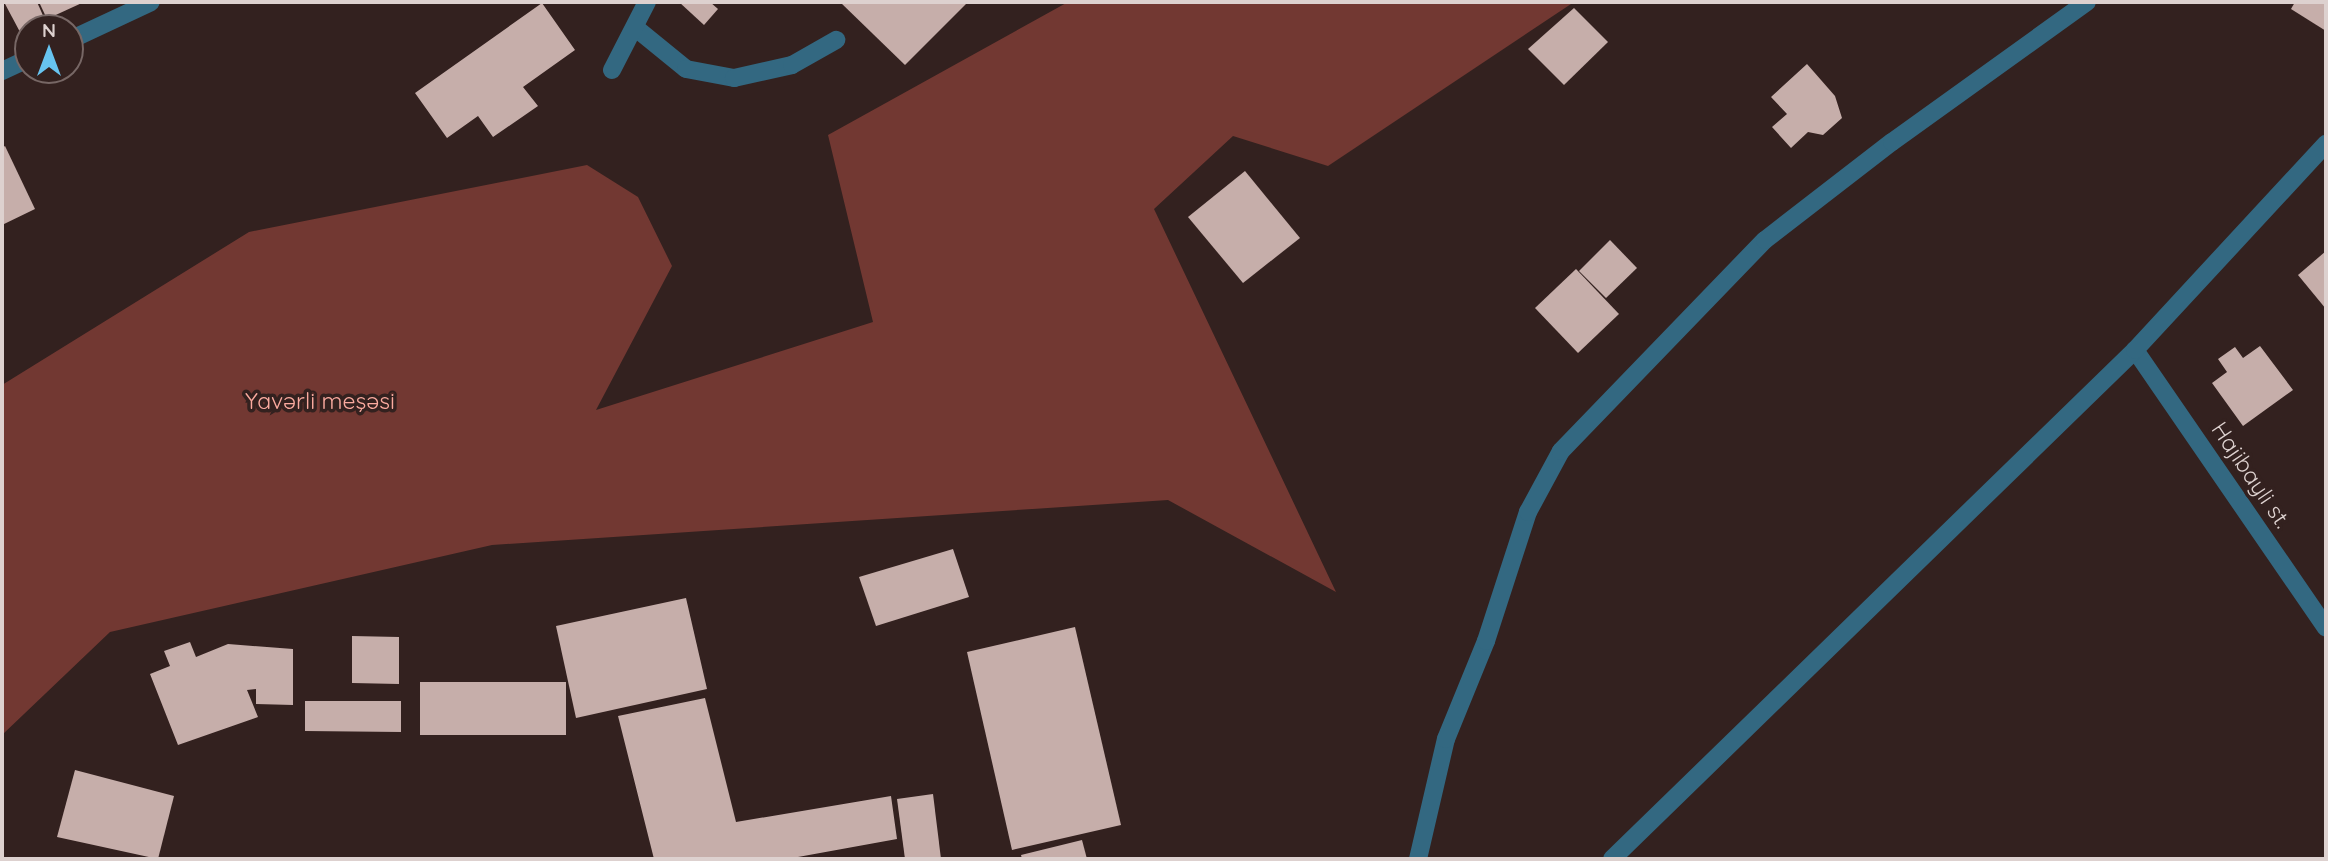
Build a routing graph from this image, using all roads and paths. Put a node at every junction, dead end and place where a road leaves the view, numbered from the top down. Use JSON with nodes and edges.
{"nodes":[{"id":1,"x":151,"y":2,"type":"edge"},
{"id":2,"x":647,"y":2,"type":"edge"},
{"id":3,"x":2087,"y":2,"type":"edge"},
{"id":4,"x":637,"y":29,"type":"junction"},
{"id":5,"x":84,"y":33,"type":"edge"},
{"id":6,"x":836,"y":40,"type":"dead end"},
{"id":7,"x":612,"y":70,"type":"dead end"},
{"id":8,"x":2326,"y":144,"type":"edge"},
{"id":9,"x":2135,"y":350,"type":"junction"},
{"id":10,"x":2326,"y":628,"type":"edge"},
{"id":11,"x":1418,"y":859,"type":"edge"},
{"id":12,"x":1612,"y":859,"type":"edge"}],
"edges":[{"from":1,"to":5,"type":"street"},
{"from":2,"to":4,"type":"street"},
{"from":3,"to":11,"type":"street"},
{"from":4,"to":6,"type":"street"},
{"from":4,"to":7,"type":"street"},
{"from":8,"to":9,"type":"street"},
{"from":9,"to":10,"type":"street","name":"Hajibayli st."},
{"from":9,"to":12,"type":"street"}]}
